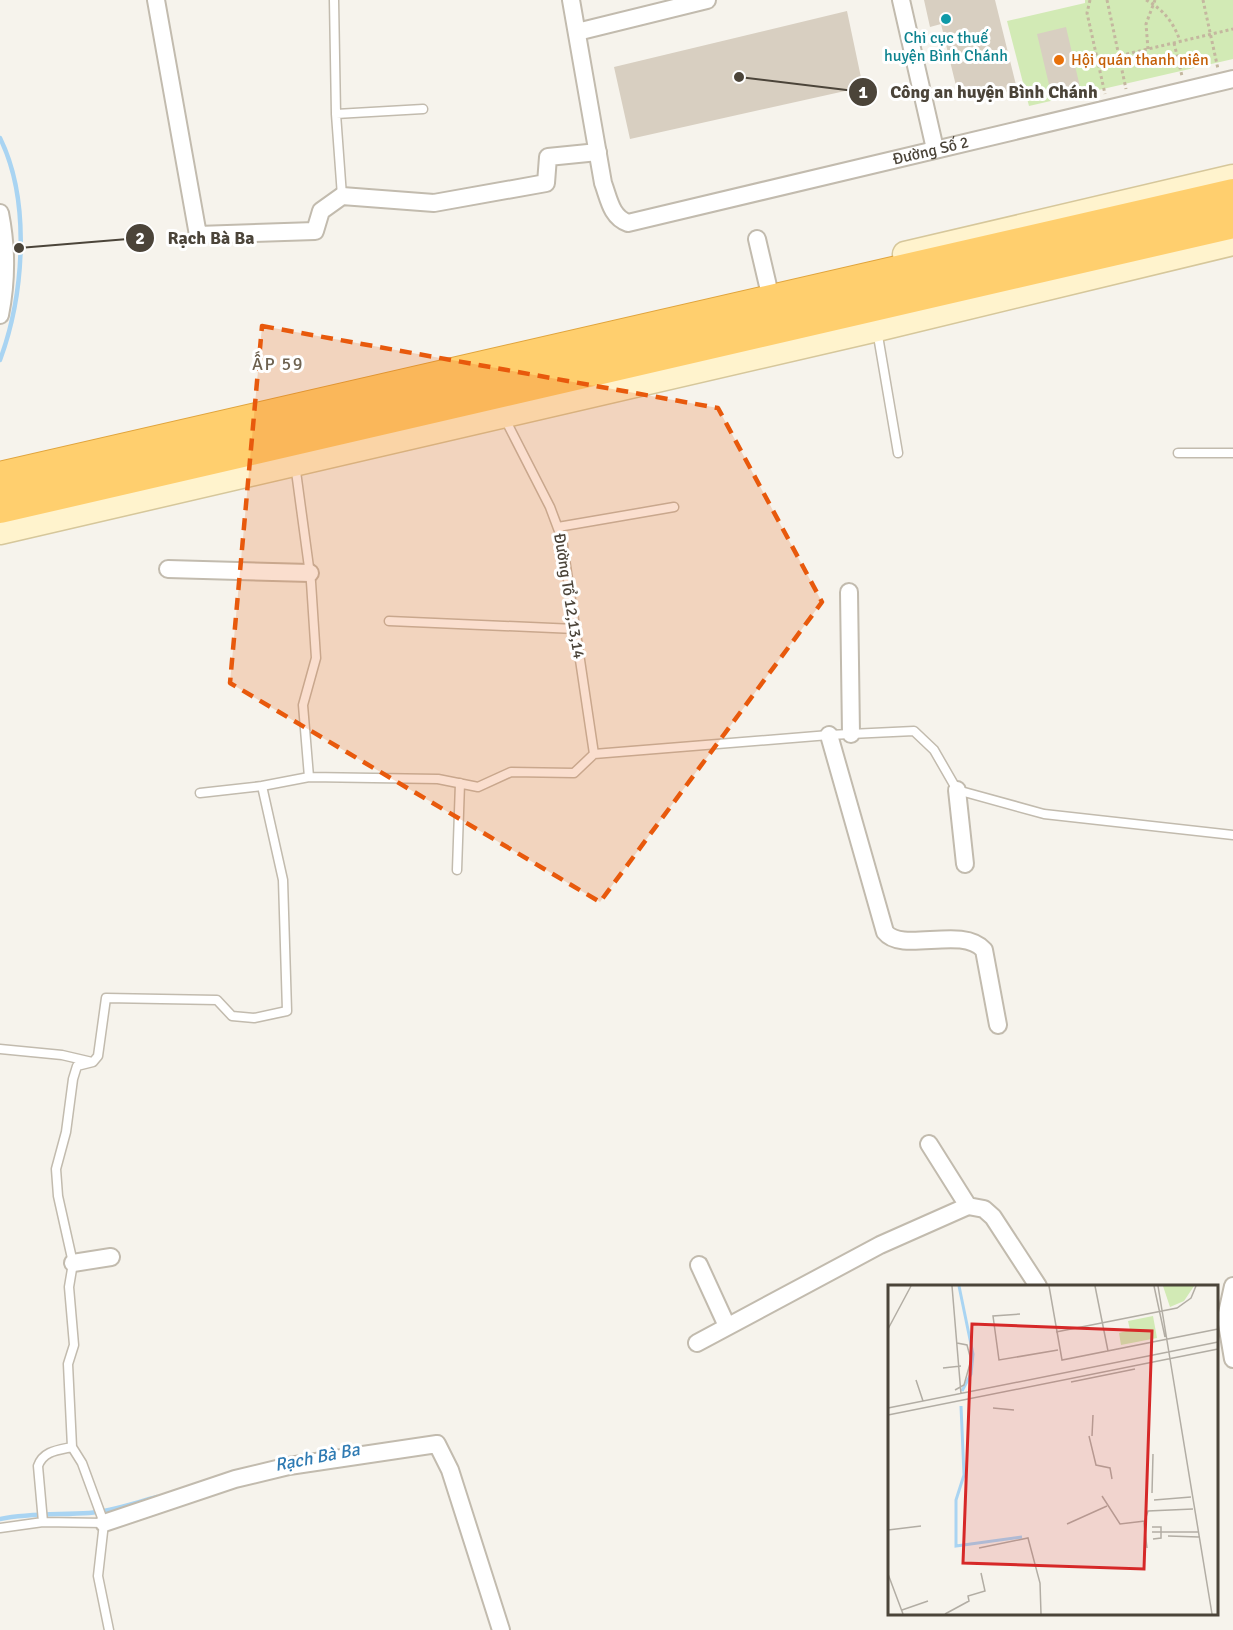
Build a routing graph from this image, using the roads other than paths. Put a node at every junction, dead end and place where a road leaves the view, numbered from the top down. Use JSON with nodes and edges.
{"nodes":[{"id":1,"x":156,"y":0,"type":"edge"},
{"id":2,"x":334,"y":0,"type":"edge"},
{"id":3,"x":570,"y":0,"type":"edge"},
{"id":4,"x":707,"y":0,"type":"edge"},
{"id":5,"x":901,"y":0,"type":"edge"},
{"id":6,"x":577,"y":32,"type":"junction"},
{"id":7,"x":1227,"y":80,"type":"edge"},
{"id":8,"x":423,"y":109,"type":"dead end"},
{"id":9,"x":336,"y":114,"type":"junction"},
{"id":10,"x":935,"y":149,"type":"junction"},
{"id":11,"x":598,"y":152,"type":"junction"},
{"id":12,"x":1233,"y":177,"type":"edge"},
{"id":13,"x":1233,"y":195,"type":"edge"},
{"id":14,"x":342,"y":196,"type":"junction"},
{"id":15,"x":0,"y":213,"type":"edge"},
{"id":16,"x":1233,"y":222,"type":"edge"},
{"id":17,"x":758,"y":239,"type":"dead end"},
{"id":18,"x":1233,"y":243,"type":"edge"},
{"id":19,"x":768,"y":286,"type":"junction"},
{"id":20,"x":0,"y":315,"type":"edge"},
{"id":21,"x":877,"y":329,"type":"junction"},
{"id":22,"x":502,"y":414,"type":"junction"},
{"id":23,"x":898,"y":453,"type":"dead end"},
{"id":24,"x":1178,"y":453,"type":"dead end"},
{"id":25,"x":1233,"y":453,"type":"edge"},
{"id":26,"x":0,"y":464,"type":"edge"},
{"id":27,"x":295,"y":464,"type":"junction"},
{"id":28,"x":0,"y":478,"type":"edge"},
{"id":29,"x":0,"y":507,"type":"edge"},
{"id":30,"x":674,"y":507,"type":"dead end"},
{"id":31,"x":558,"y":527,"type":"junction"},
{"id":32,"x":0,"y":532,"type":"edge"},
{"id":33,"x":168,"y":569,"type":"dead end"},
{"id":34,"x":310,"y":573,"type":"junction"},
{"id":35,"x":849,"y":592,"type":"dead end"},
{"id":36,"x":389,"y":621,"type":"dead end"},
{"id":37,"x":574,"y":629,"type":"junction"},
{"id":38,"x":851,"y":734,"type":"junction"},
{"id":39,"x":829,"y":735,"type":"junction"},
{"id":40,"x":594,"y":754,"type":"junction"},
{"id":41,"x":309,"y":777,"type":"junction"},
{"id":42,"x":460,"y":783,"type":"junction"},
{"id":43,"x":262,"y":786,"type":"junction"},
{"id":44,"x":957,"y":790,"type":"junction"},
{"id":45,"x":200,"y":793,"type":"dead end"},
{"id":46,"x":1233,"y":835,"type":"edge"},
{"id":47,"x":965,"y":864,"type":"dead end"},
{"id":48,"x":457,"y":870,"type":"dead end"},
{"id":49,"x":998,"y":1025,"type":"dead end"},
{"id":50,"x":0,"y":1049,"type":"edge"},
{"id":51,"x":93,"y":1062,"type":"junction"},
{"id":52,"x":929,"y":1144,"type":"dead end"},
{"id":53,"x":968,"y":1206,"type":"junction"},
{"id":54,"x":111,"y":1257,"type":"dead end"},
{"id":55,"x":73,"y":1263,"type":"junction"},
{"id":56,"x":699,"y":1265,"type":"dead end"},
{"id":57,"x":1037,"y":1285,"type":"edge"},
{"id":58,"x":1233,"y":1286,"type":"edge"},
{"id":59,"x":1222,"y":1303,"type":"edge"},
{"id":60,"x":727,"y":1326,"type":"junction"},
{"id":61,"x":698,"y":1343,"type":"dead end"},
{"id":62,"x":1233,"y":1359,"type":"edge"},
{"id":63,"x":72,"y":1447,"type":"junction"},
{"id":64,"x":43,"y":1521,"type":"junction"},
{"id":65,"x":103,"y":1522,"type":"junction"},
{"id":66,"x":0,"y":1528,"type":"edge"},
{"id":67,"x":109,"y":1630,"type":"edge"},
{"id":68,"x":501,"y":1630,"type":"edge"}],
"edges":[{"from":1,"to":14,"type":"street"},
{"from":2,"to":9,"type":"lane"},
{"from":3,"to":6,"type":"street"},
{"from":4,"to":6,"type":"street"},
{"from":5,"to":10,"type":"street"},
{"from":6,"to":11,"type":"street"},
{"from":7,"to":10,"type":"street","name":"Đường Số 2"},
{"from":8,"to":9,"type":"lane"},
{"from":9,"to":14,"type":"lane"},
{"from":10,"to":11,"type":"street","name":"Đường Số 2"},
{"from":11,"to":14,"type":"street"},
{"from":12,"to":19,"type":"street"},
{"from":13,"to":28,"type":"highway"},
{"from":15,"to":20,"type":"street"},
{"from":16,"to":29,"type":"highway"},
{"from":17,"to":19,"type":"street"},
{"from":18,"to":21,"type":"street"},
{"from":19,"to":26,"type":"street"},
{"from":21,"to":22,"type":"street"},
{"from":21,"to":23,"type":"lane"},
{"from":22,"to":27,"type":"street"},
{"from":22,"to":31,"type":"lane","name":"Đường Tổ 12,13,14"},
{"from":24,"to":25,"type":"lane"},
{"from":27,"to":32,"type":"street"},
{"from":27,"to":34,"type":"lane"},
{"from":30,"to":31,"type":"lane"},
{"from":31,"to":37,"type":"lane","name":"Đường Tổ 12,13,14"},
{"from":33,"to":34,"type":"street"},
{"from":34,"to":41,"type":"lane"},
{"from":35,"to":38,"type":"street"},
{"from":36,"to":37,"type":"lane"},
{"from":37,"to":40,"type":"lane","name":"Đường Tổ 12,13,14"},
{"from":38,"to":39,"type":"lane"},
{"from":38,"to":44,"type":"lane"},
{"from":39,"to":40,"type":"lane"},
{"from":39,"to":49,"type":"street"},
{"from":40,"to":42,"type":"lane"},
{"from":41,"to":42,"type":"lane"},
{"from":41,"to":43,"type":"lane"},
{"from":42,"to":48,"type":"lane"},
{"from":43,"to":45,"type":"lane"},
{"from":43,"to":51,"type":"lane"},
{"from":44,"to":46,"type":"lane"},
{"from":44,"to":47,"type":"street"},
{"from":50,"to":51,"type":"lane"},
{"from":51,"to":55,"type":"lane"},
{"from":52,"to":53,"type":"street"},
{"from":53,"to":57,"type":"street"},
{"from":53,"to":60,"type":"street"},
{"from":54,"to":55,"type":"street"},
{"from":55,"to":63,"type":"lane"},
{"from":56,"to":60,"type":"street"},
{"from":58,"to":59,"type":"street"},
{"from":59,"to":62,"type":"street"},
{"from":60,"to":61,"type":"street"},
{"from":63,"to":64,"type":"lane"},
{"from":63,"to":65,"type":"lane"},
{"from":64,"to":65,"type":"lane"},
{"from":64,"to":66,"type":"lane"},
{"from":65,"to":67,"type":"lane"},
{"from":65,"to":68,"type":"street"}]}
